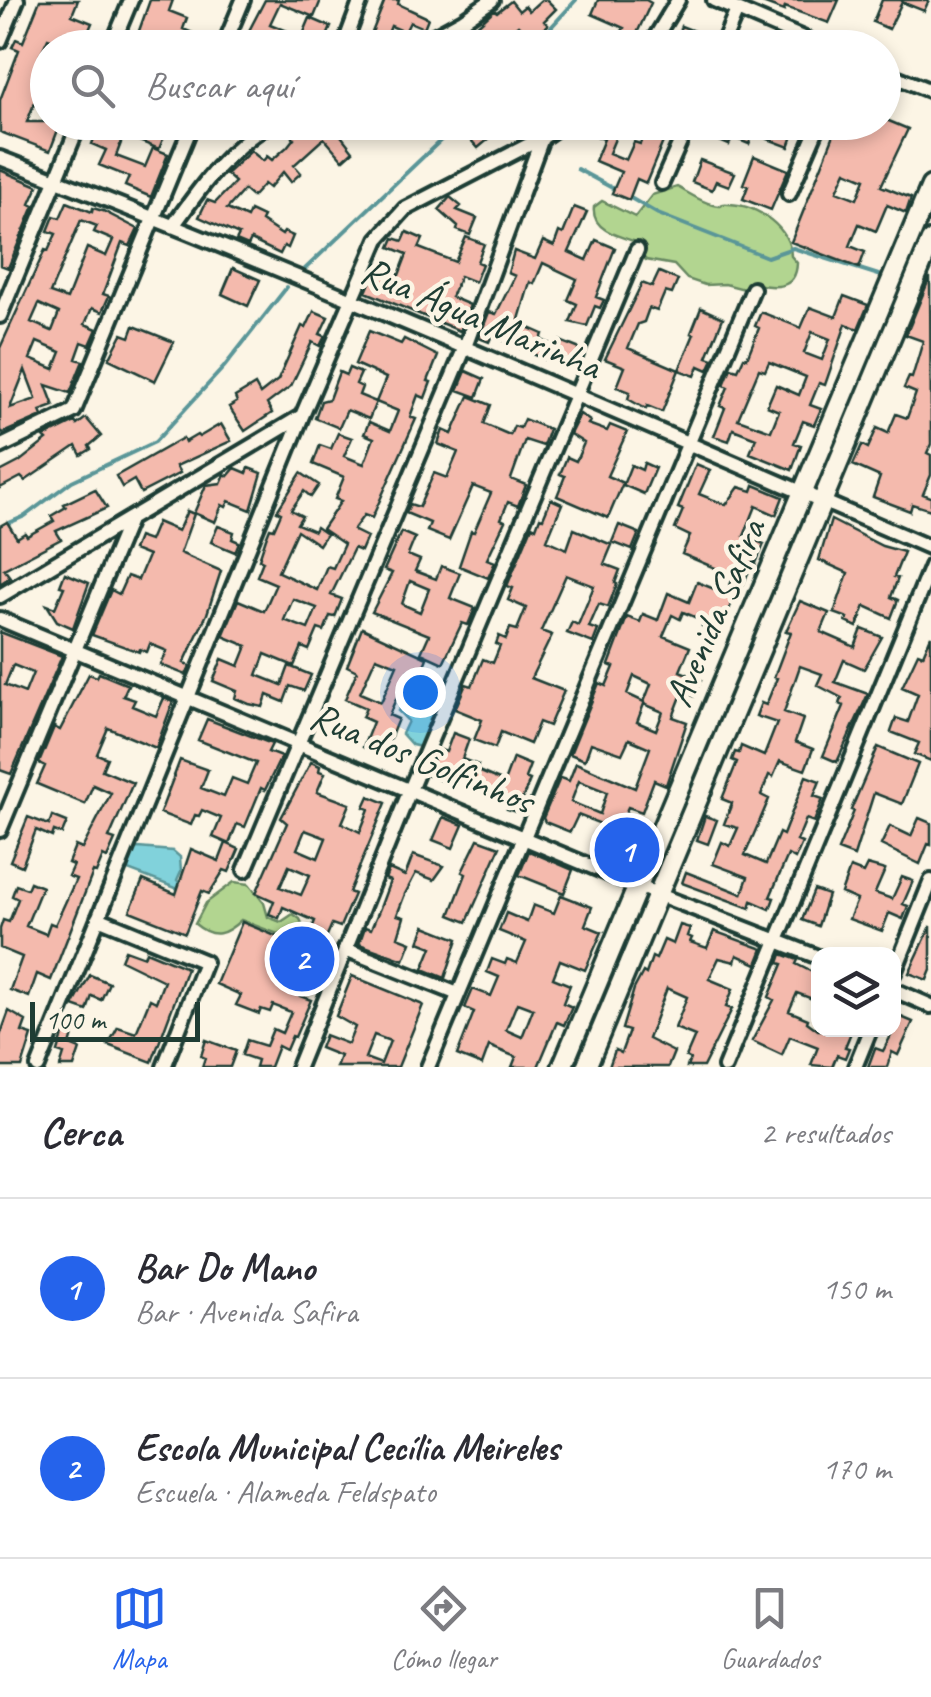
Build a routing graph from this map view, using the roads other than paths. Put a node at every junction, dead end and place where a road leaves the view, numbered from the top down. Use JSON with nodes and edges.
{"nodes":[{"id":1,"x":17,"y":0,"type":"edge"},
{"id":2,"x":131,"y":0,"type":"edge"},
{"id":3,"x":243,"y":0,"type":"edge"},
{"id":4,"x":362,"y":0,"type":"edge"},
{"id":5,"x":492,"y":0,"type":"edge"},
{"id":6,"x":678,"y":0,"type":"edge"},
{"id":7,"x":714,"y":0,"type":"edge"},
{"id":8,"x":737,"y":10,"type":"junction"},
{"id":9,"x":118,"y":30,"type":"edge"},
{"id":10,"x":231,"y":30,"type":"edge"},
{"id":11,"x":351,"y":30,"type":"edge"},
{"id":12,"x":445,"y":30,"type":"edge"},
{"id":13,"x":660,"y":30,"type":"edge"},
{"id":14,"x":729,"y":30,"type":"edge"},
{"id":15,"x":784,"y":30,"type":"edge"},
{"id":16,"x":0,"y":41,"type":"edge"},
{"id":17,"x":901,"y":79,"type":"edge"},
{"id":18,"x":931,"y":92,"type":"edge"},
{"id":19,"x":73,"y":140,"type":"edge"},
{"id":20,"x":186,"y":140,"type":"edge"},
{"id":21,"x":247,"y":140,"type":"edge"},
{"id":22,"x":538,"y":140,"type":"edge"},
{"id":23,"x":541,"y":140,"type":"edge"},
{"id":24,"x":681,"y":140,"type":"edge"},
{"id":25,"x":812,"y":140,"type":"edge"},
{"id":26,"x":0,"y":158,"type":"edge"},
{"id":27,"x":56,"y":180,"type":"junction"},
{"id":28,"x":662,"y":184,"type":"dead end"},
{"id":29,"x":931,"y":186,"type":"edge"},
{"id":30,"x":789,"y":194,"type":"dead end"},
{"id":31,"x":154,"y":218,"type":"junction"},
{"id":32,"x":174,"y":226,"type":"junction"},
{"id":33,"x":931,"y":241,"type":"edge"},
{"id":34,"x":637,"y":250,"type":"dead end"},
{"id":35,"x":753,"y":289,"type":"dead end"},
{"id":36,"x":352,"y":298,"type":"junction"},
{"id":37,"x":0,"y":316,"type":"edge"},
{"id":38,"x":465,"y":347,"type":"junction"},
{"id":39,"x":577,"y":394,"type":"junction"},
{"id":40,"x":302,"y":416,"type":"junction"},
{"id":41,"x":689,"y":441,"type":"junction"},
{"id":42,"x":0,"y":446,"type":"edge"},
{"id":43,"x":812,"y":498,"type":"junction"},
{"id":44,"x":128,"y":520,"type":"junction"},
{"id":45,"x":931,"y":548,"type":"edge"},
{"id":46,"x":931,"y":566,"type":"edge"},
{"id":47,"x":0,"y":596,"type":"edge"},
{"id":48,"x":0,"y":619,"type":"edge"},
{"id":49,"x":74,"y":650,"type":"junction"},
{"id":50,"x":188,"y":697,"type":"junction"},
{"id":51,"x":298,"y":742,"type":"junction"},
{"id":52,"x":410,"y":790,"type":"junction"},
{"id":53,"x":0,"y":830,"type":"edge"},
{"id":54,"x":522,"y":835,"type":"junction"},
{"id":55,"x":245,"y":870,"type":"dead end"},
{"id":56,"x":931,"y":881,"type":"edge"},
{"id":57,"x":638,"y":884,"type":"junction"},
{"id":58,"x":657,"y":894,"type":"junction"},
{"id":59,"x":98,"y":918,"type":"junction"},
{"id":60,"x":776,"y":938,"type":"junction"},
{"id":61,"x":345,"y":950,"type":"junction"},
{"id":62,"x":811,"y":954,"type":"edge"},
{"id":63,"x":901,"y":956,"type":"edge"},
{"id":64,"x":901,"y":993,"type":"edge"},
{"id":65,"x":458,"y":994,"type":"junction"},
{"id":66,"x":931,"y":1006,"type":"edge"},
{"id":67,"x":867,"y":1037,"type":"edge"},
{"id":68,"x":38,"y":1067,"type":"edge"},
{"id":69,"x":164,"y":1067,"type":"edge"},
{"id":70,"x":298,"y":1067,"type":"edge"},
{"id":71,"x":428,"y":1067,"type":"edge"},
{"id":72,"x":562,"y":1067,"type":"edge"},
{"id":73,"x":586,"y":1067,"type":"edge"},
{"id":74,"x":724,"y":1067,"type":"edge"},
{"id":75,"x":855,"y":1067,"type":"edge"}],
"edges":[{"from":1,"to":16,"type":"street"},
{"from":2,"to":9,"type":"street"},
{"from":3,"to":10,"type":"street"},
{"from":4,"to":11,"type":"street"},
{"from":5,"to":12,"type":"street"},
{"from":6,"to":13,"type":"street"},
{"from":7,"to":8,"type":"street"},
{"from":8,"to":14,"type":"street"},
{"from":8,"to":15,"type":"street"},
{"from":17,"to":18,"type":"street"},
{"from":19,"to":27,"type":"street"},
{"from":20,"to":31,"type":"street"},
{"from":21,"to":32,"type":"street"},
{"from":22,"to":36,"type":"street"},
{"from":23,"to":38,"type":"street"},
{"from":24,"to":28,"type":"street"},
{"from":25,"to":30,"type":"street"},
{"from":26,"to":27,"type":"street","name":"Rua Água Marinha"},
{"from":27,"to":31,"type":"street","name":"Rua Água Marinha"},
{"from":27,"to":37,"type":"street"},
{"from":29,"to":43,"type":"street","name":"Avenida Safira"},
{"from":31,"to":32,"type":"street","name":"Rua Água Marinha"},
{"from":31,"to":42,"type":"street"},
{"from":32,"to":36,"type":"street","name":"Rua Água Marinha"},
{"from":33,"to":43,"type":"street","name":"Avenida Safira"},
{"from":34,"to":39,"type":"street"},
{"from":35,"to":41,"type":"street"},
{"from":36,"to":38,"type":"street","name":"Rua Água Marinha"},
{"from":36,"to":40,"type":"street"},
{"from":38,"to":39,"type":"street","name":"Rua Água Marinha"},
{"from":38,"to":51,"type":"street"},
{"from":39,"to":41,"type":"street","name":"Rua Água Marinha"},
{"from":39,"to":52,"type":"street"},
{"from":40,"to":44,"type":"street"},
{"from":40,"to":50,"type":"street"},
{"from":41,"to":43,"type":"street","name":"Rua Água Marinha"},
{"from":41,"to":54,"type":"street"},
{"from":43,"to":45,"type":"street","name":"Rua Água Marinha"},
{"from":43,"to":57,"type":"street","name":"Avenida Safira"},
{"from":43,"to":58,"type":"street","name":"Avenida Safira"},
{"from":44,"to":47,"type":"street"},
{"from":44,"to":49,"type":"street"},
{"from":46,"to":60,"type":"street"},
{"from":48,"to":49,"type":"street","name":"Rua dos Golfinhos"},
{"from":49,"to":50,"type":"street","name":"Rua dos Golfinhos"},
{"from":49,"to":53,"type":"street"},
{"from":50,"to":51,"type":"street","name":"Rua dos Golfinhos"},
{"from":50,"to":59,"type":"street"},
{"from":51,"to":52,"type":"street","name":"Rua dos Golfinhos"},
{"from":51,"to":55,"type":"street"},
{"from":52,"to":54,"type":"street","name":"Rua dos Golfinhos"},
{"from":52,"to":61,"type":"street"},
{"from":54,"to":57,"type":"street","name":"Rua dos Golfinhos"},
{"from":54,"to":65,"type":"street"},
{"from":56,"to":63,"type":"street"},
{"from":57,"to":58,"type":"street","name":"Rua dos Golfinhos"},
{"from":57,"to":72,"type":"street","name":"Avenida Safira"},
{"from":58,"to":60,"type":"street","name":"Rua dos Golfinhos"},
{"from":58,"to":73,"type":"street","name":"Avenida Safira"},
{"from":59,"to":68,"type":"street"},
{"from":59,"to":69,"type":"street"},
{"from":60,"to":62,"type":"street","name":"Rua dos Golfinhos"},
{"from":60,"to":74,"type":"street"},
{"from":61,"to":65,"type":"street"},
{"from":61,"to":70,"type":"street"},
{"from":64,"to":66,"type":"street"},
{"from":65,"to":71,"type":"street"},
{"from":67,"to":75,"type":"street"}]}
